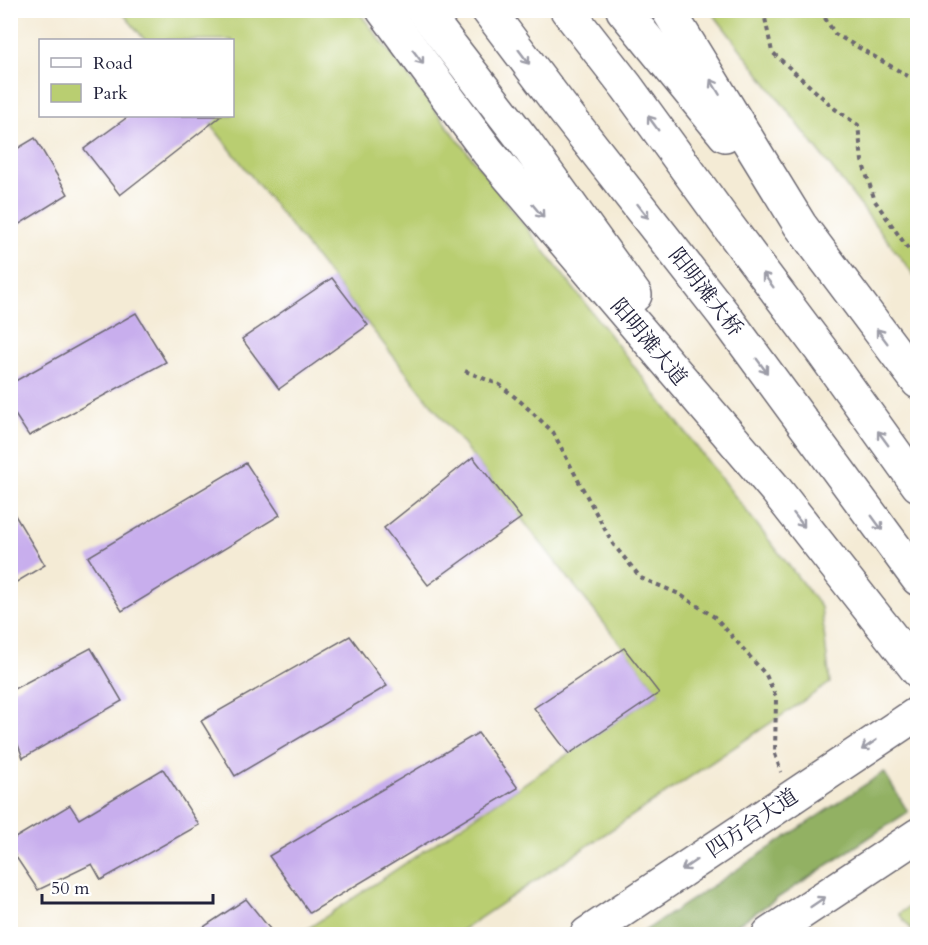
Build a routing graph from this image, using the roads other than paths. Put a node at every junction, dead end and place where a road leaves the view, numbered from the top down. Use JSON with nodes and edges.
{"nodes":[{"id":1,"x":383,"y":10,"type":"edge"},
{"id":2,"x":423,"y":10,"type":"edge"},
{"id":3,"x":488,"y":10,"type":"edge"},
{"id":4,"x":567,"y":10,"type":"edge"},
{"id":5,"x":668,"y":10,"type":"edge"},
{"id":6,"x":633,"y":23,"type":"edge"},
{"id":7,"x":800,"y":225,"type":"junction"},
{"id":8,"x":918,"y":382,"type":"edge"},
{"id":9,"x":918,"y":485,"type":"edge"},
{"id":10,"x":776,"y":490,"type":"junction"},
{"id":11,"x":918,"y":579,"type":"edge"},
{"id":12,"x":918,"y":671,"type":"edge"},
{"id":13,"x":918,"y":713,"type":"edge"},
{"id":14,"x":918,"y":836,"type":"edge"},
{"id":15,"x":587,"y":934,"type":"edge"},
{"id":16,"x":769,"y":934,"type":"edge"}],
"edges":[{"from":1,"to":10,"type":"main road","name":"阳明滩大道","one_way":true},
{"from":2,"to":10,"type":"main road"},
{"from":3,"to":11,"type":"main road","name":"阳明滩大桥","one_way":true},
{"from":9,"to":4,"type":"main road","one_way":true},
{"from":7,"to":5,"type":"main road","one_way":true},
{"from":6,"to":7,"type":"main road"},
{"from":8,"to":7,"type":"main road","one_way":true},
{"from":10,"to":12,"type":"main road","name":"阳明滩大道","one_way":true},
{"from":13,"to":15,"type":"main road","name":"四方台大道","one_way":true},
{"from":16,"to":14,"type":"main road","one_way":true}]}
